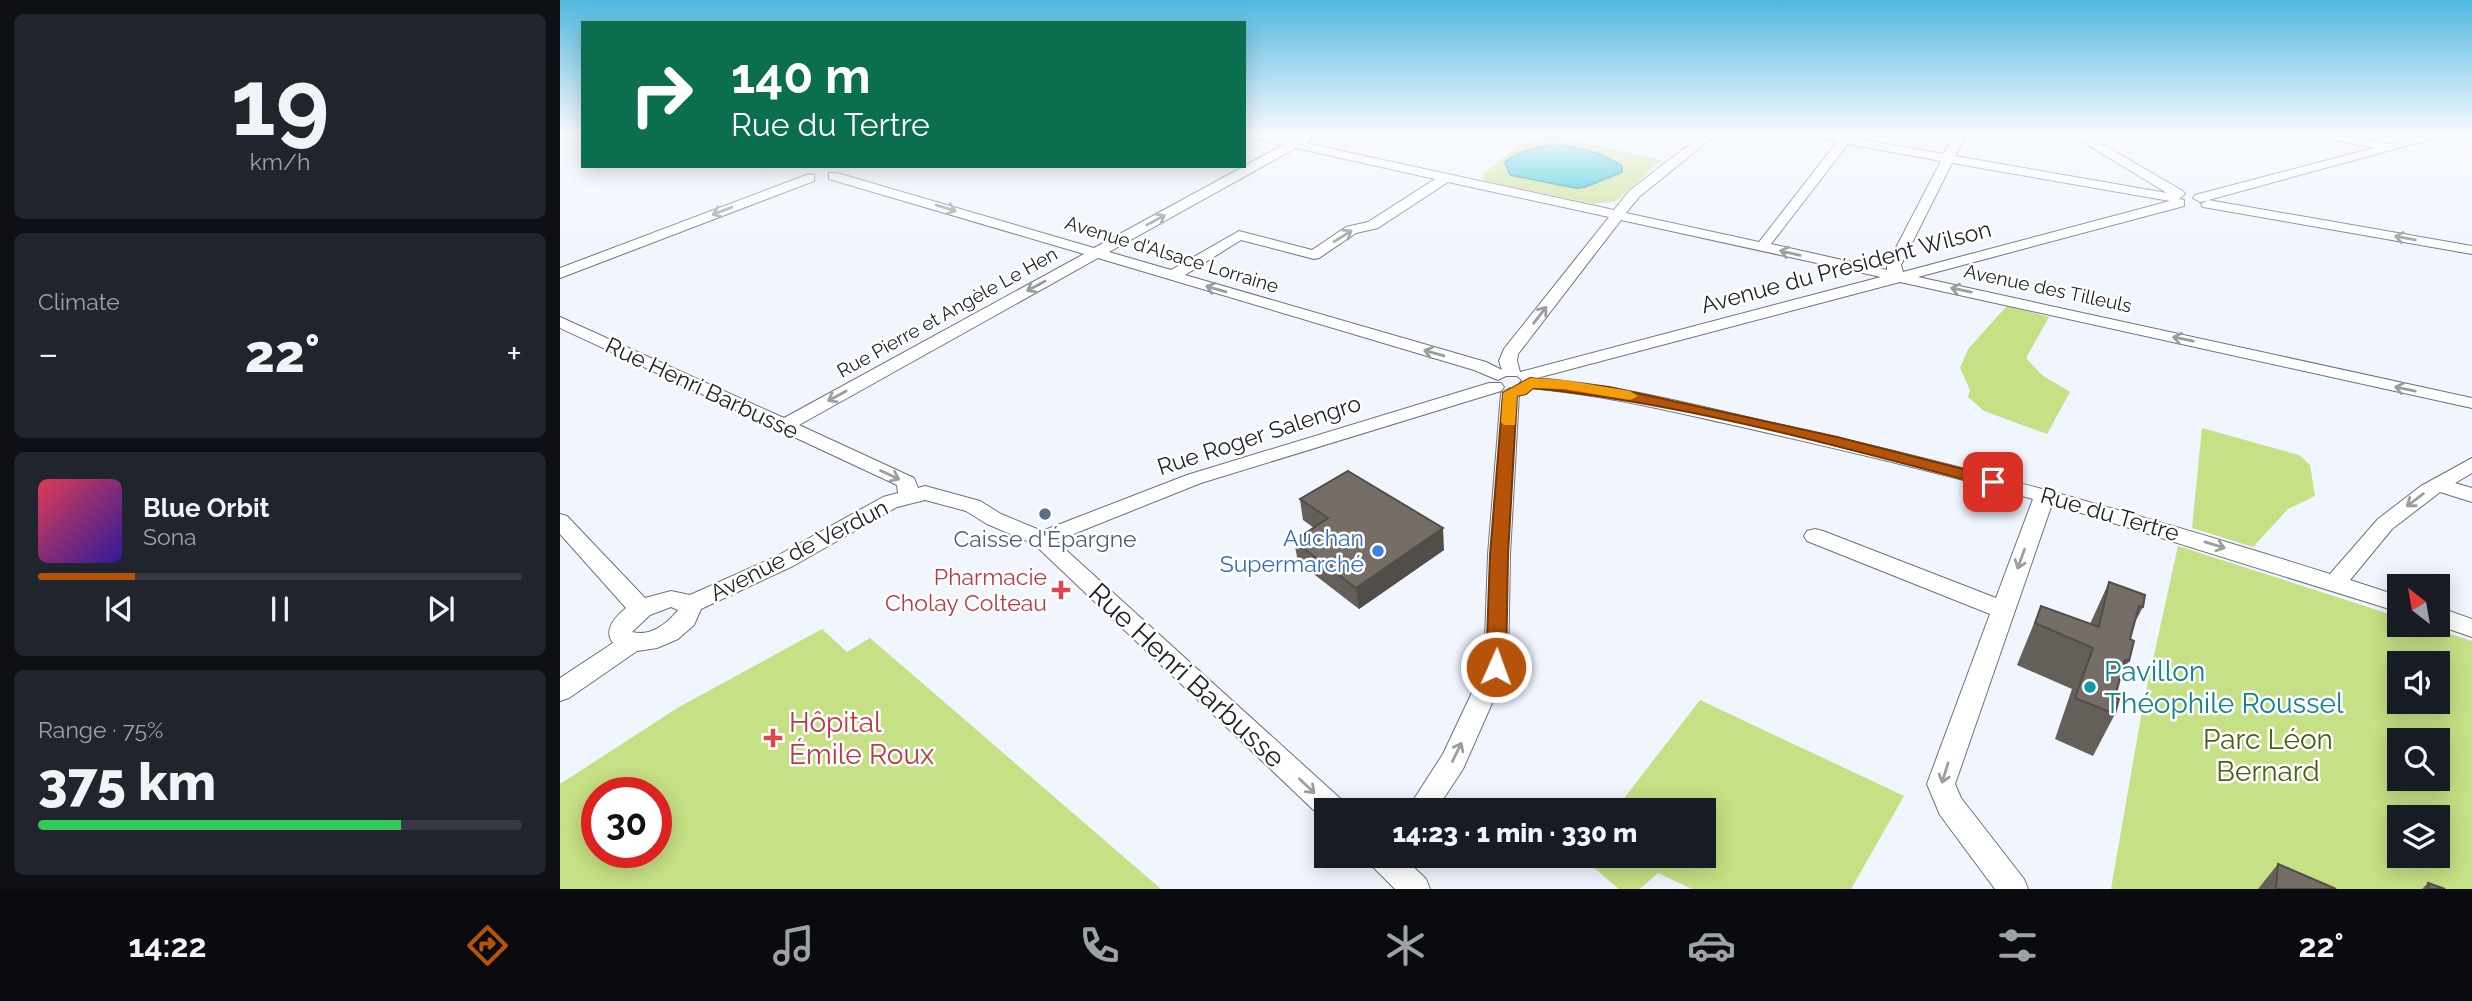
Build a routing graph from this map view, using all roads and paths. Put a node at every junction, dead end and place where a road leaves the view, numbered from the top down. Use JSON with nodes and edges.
{"nodes":[{"id":1,"x":800,"y":174,"type":"edge"},
{"id":2,"x":852,"y":174,"type":"edge"},
{"id":3,"x":1240,"y":174,"type":"edge"},
{"id":4,"x":1430,"y":174,"type":"edge"},
{"id":5,"x":1657,"y":174,"type":"edge"},
{"id":6,"x":1819,"y":174,"type":"edge"},
{"id":7,"x":1939,"y":174,"type":"edge"},
{"id":8,"x":2039,"y":174,"type":"edge"},
{"id":9,"x":2139,"y":174,"type":"edge"},
{"id":10,"x":2298,"y":174,"type":"edge"},
{"id":11,"x":1445,"y":178,"type":"junction"},
{"id":12,"x":2177,"y":199,"type":"junction"},
{"id":13,"x":2204,"y":201,"type":"junction"},
{"id":14,"x":1617,"y":215,"type":"junction"},
{"id":15,"x":1762,"y":247,"type":"junction"},
{"id":16,"x":2472,"y":250,"type":"edge"},
{"id":17,"x":1096,"y":253,"type":"junction"},
{"id":18,"x":560,"y":273,"type":"edge"},
{"id":19,"x":1172,"y":276,"type":"junction"},
{"id":20,"x":1896,"y":277,"type":"junction"},
{"id":21,"x":560,"y":322,"type":"edge"},
{"id":22,"x":1512,"y":381,"type":"junction"},
{"id":23,"x":2472,"y":403,"type":"edge"},
{"id":24,"x":783,"y":426,"type":"junction"},
{"id":25,"x":2472,"y":464,"type":"edge"},
{"id":26,"x":2438,"y":485,"type":"junction"},
{"id":27,"x":2045,"y":495,"type":"junction"},
{"id":28,"x":2472,"y":495,"type":"edge"},
{"id":29,"x":909,"y":496,"type":"junction"},
{"id":30,"x":560,"y":521,"type":"edge"},
{"id":31,"x":1815,"y":536,"type":"dead end"},
{"id":32,"x":1042,"y":539,"type":"junction"},
{"id":33,"x":2336,"y":583,"type":"junction"},
{"id":34,"x":2387,"y":600,"type":"edge"},
{"id":35,"x":689,"y":605,"type":"junction"},
{"id":36,"x":641,"y":609,"type":"junction"},
{"id":37,"x":2003,"y":610,"type":"junction"},
{"id":38,"x":2450,"y":621,"type":"edge"},
{"id":39,"x":2472,"y":628,"type":"edge"},
{"id":40,"x":633,"y":642,"type":"junction"},
{"id":41,"x":560,"y":691,"type":"edge"},
{"id":42,"x":1320,"y":798,"type":"edge"},
{"id":43,"x":1429,"y":798,"type":"edge"},
{"id":44,"x":1396,"y":868,"type":"edge"},
{"id":45,"x":1415,"y":889,"type":"edge"},
{"id":46,"x":2013,"y":889,"type":"edge"}],
"edges":[{"from":1,"to":18,"type":"street","one_way":true},
{"from":2,"to":17,"type":"street","name":"Avenue d'Alsace Lorraine","one_way":true},
{"from":17,"to":3,"type":"street","name":"Rue Pierre et Angèle Le Hen","one_way":true},
{"from":4,"to":11,"type":"street","name":"Avenue des Tilleuls"},
{"from":5,"to":14,"type":"street"},
{"from":6,"to":15,"type":"street"},
{"from":7,"to":20,"type":"street"},
{"from":8,"to":12,"type":"street"},
{"from":9,"to":12,"type":"street"},
{"from":10,"to":13,"type":"street"},
{"from":11,"to":14,"type":"street","name":"Avenue des Tilleuls"},
{"from":19,"to":11,"type":"street","one_way":true},
{"from":12,"to":13,"type":"street"},
{"from":12,"to":20,"type":"street","name":"Avenue du Président Wilson"},
{"from":16,"to":13,"type":"street","one_way":true},
{"from":14,"to":15,"type":"street","name":"Avenue des Tilleuls"},
{"from":22,"to":14,"type":"street","one_way":true},
{"from":20,"to":15,"type":"street","name":"Avenue des Tilleuls","one_way":true},
{"from":17,"to":19,"type":"street","name":"Avenue d'Alsace Lorraine"},
{"from":17,"to":24,"type":"street","name":"Rue Pierre et Angèle Le Hen","one_way":true},
{"from":22,"to":19,"type":"street","name":"Avenue d'Alsace Lorraine","one_way":true},
{"from":20,"to":22,"type":"street","name":"Avenue du Président Wilson"},
{"from":23,"to":20,"type":"street","name":"Avenue des Tilleuls","one_way":true},
{"from":21,"to":24,"type":"street","name":"Rue Henri Barbusse"},
{"from":22,"to":27,"type":"street","name":"Rue du Tertre"},
{"from":22,"to":32,"type":"street","name":"Rue Roger Salengro"},
{"from":43,"to":22,"type":"street","one_way":true},
{"from":24,"to":29,"type":"street","name":"Rue Henri Barbusse","one_way":true},
{"from":25,"to":26,"type":"street"},
{"from":26,"to":28,"type":"street"},
{"from":26,"to":33,"type":"street","one_way":true},
{"from":27,"to":33,"type":"street","name":"Rue du Tertre","one_way":true},
{"from":27,"to":37,"type":"street","one_way":true},
{"from":29,"to":32,"type":"street"},
{"from":29,"to":35,"type":"street","name":"Avenue de Verdun"},
{"from":30,"to":36,"type":"street"},
{"from":31,"to":37,"type":"street"},
{"from":32,"to":42,"type":"street","name":"Rue Henri Barbusse","one_way":true},
{"from":33,"to":34,"type":"street","name":"Rue du Tertre"},
{"from":35,"to":36,"type":"street"},
{"from":35,"to":40,"type":"street"},
{"from":36,"to":40,"type":"street"},
{"from":37,"to":46,"type":"street","one_way":true},
{"from":38,"to":39,"type":"street"},
{"from":40,"to":41,"type":"street"},
{"from":44,"to":45,"type":"street"}]}
